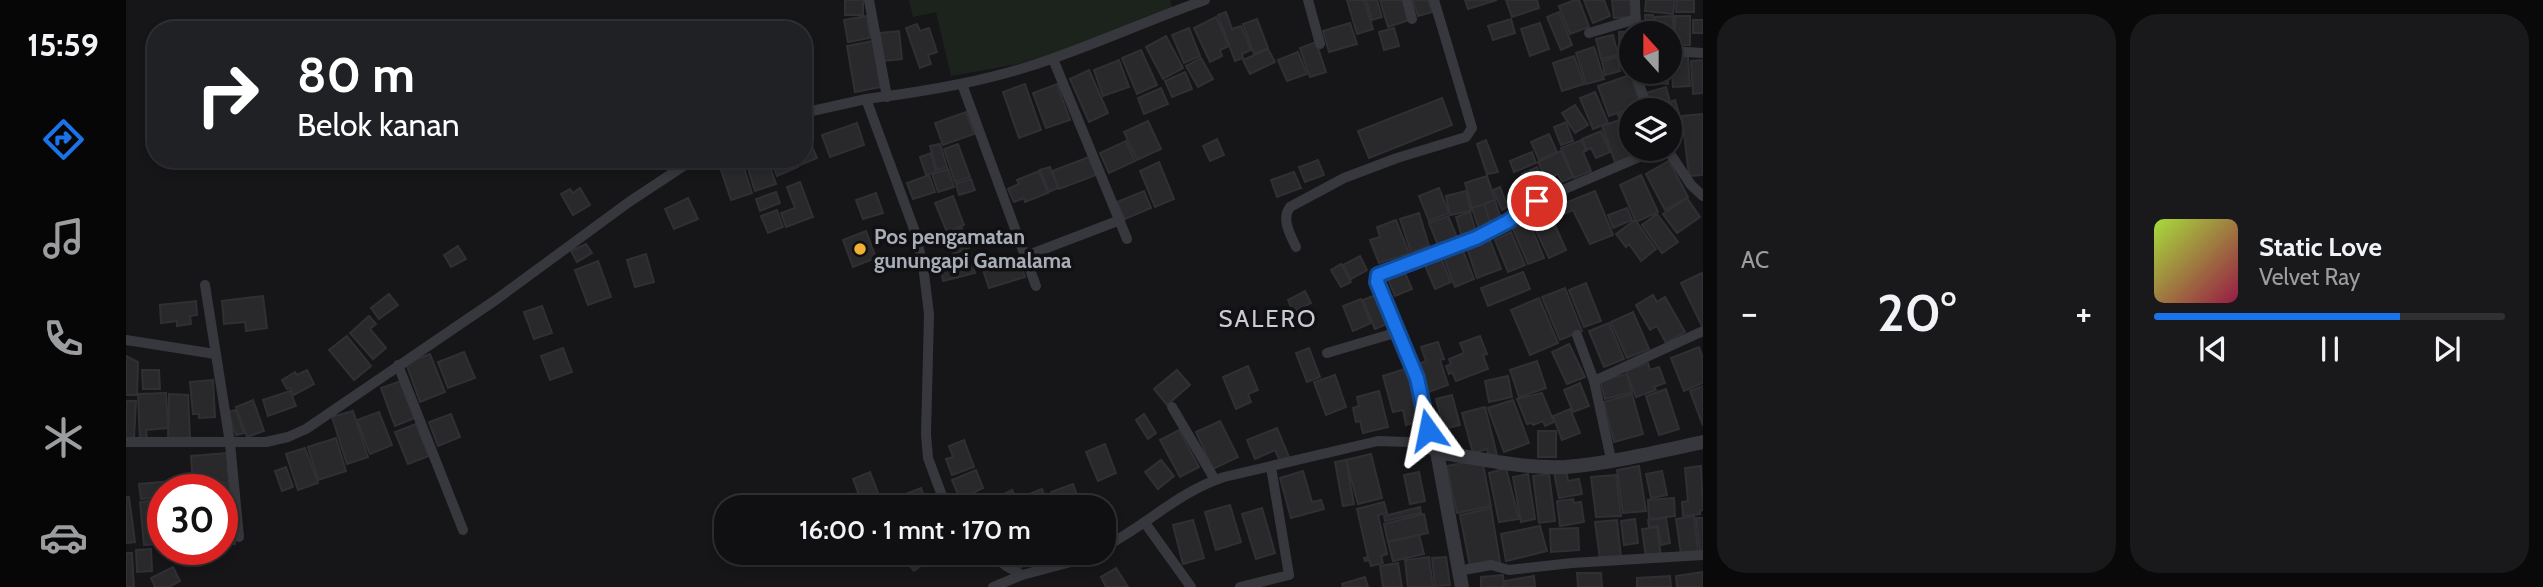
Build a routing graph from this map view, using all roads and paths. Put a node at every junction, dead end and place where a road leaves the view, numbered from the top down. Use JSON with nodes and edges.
{"nodes":[{"id":1,"x":869,"y":0,"type":"edge"},
{"id":2,"x":1205,"y":0,"type":"edge"},
{"id":3,"x":1308,"y":0,"type":"edge"},
{"id":4,"x":1407,"y":0,"type":"edge"},
{"id":5,"x":1434,"y":0,"type":"edge"},
{"id":6,"x":1634,"y":0,"type":"edge"},
{"id":7,"x":1412,"y":19,"type":"dead end"},
{"id":8,"x":1636,"y":19,"type":"joint"},
{"id":9,"x":1589,"y":33,"type":"dead end"},
{"id":10,"x":1320,"y":44,"type":"dead end"},
{"id":11,"x":1682,"y":52,"type":"edge"},
{"id":12,"x":1703,"y":53,"type":"edge"},
{"id":13,"x":1053,"y":59,"type":"junction"},
{"id":14,"x":962,"y":84,"type":"junction"},
{"id":15,"x":887,"y":97,"type":"junction"},
{"id":16,"x":866,"y":99,"type":"junction"},
{"id":17,"x":812,"y":111,"type":"edge"},
{"id":18,"x":1630,"y":161,"type":"edge"},
{"id":19,"x":1675,"y":161,"type":"edge"},
{"id":20,"x":680,"y":168,"type":"edge"},
{"id":21,"x":1703,"y":196,"type":"edge"},
{"id":22,"x":1119,"y":220,"type":"junction"},
{"id":23,"x":1127,"y":239,"type":"dead end"},
{"id":24,"x":1296,"y":247,"type":"dead end"},
{"id":25,"x":1026,"y":256,"type":"junction"},
{"id":26,"x":205,"y":285,"type":"dead end"},
{"id":27,"x":1036,"y":286,"type":"dead end"},
{"id":28,"x":1703,"y":331,"type":"edge"},
{"id":29,"x":1398,"y":332,"type":"junction"},
{"id":30,"x":1577,"y":335,"type":"dead end"},
{"id":31,"x":126,"y":340,"type":"edge"},
{"id":32,"x":1327,"y":353,"type":"dead end"},
{"id":33,"x":215,"y":354,"type":"junction"},
{"id":34,"x":398,"y":365,"type":"junction"},
{"id":35,"x":1594,"y":381,"type":"junction"},
{"id":36,"x":1172,"y":407,"type":"dead end"},
{"id":37,"x":126,"y":442,"type":"edge"},
{"id":38,"x":1703,"y":442,"type":"edge"},
{"id":39,"x":230,"y":443,"type":"junction"},
{"id":40,"x":1434,"y":451,"type":"junction"},
{"id":41,"x":1611,"y":460,"type":"junction"},
{"id":42,"x":1271,"y":467,"type":"junction"},
{"id":43,"x":1215,"y":480,"type":"junction"},
{"id":44,"x":942,"y":495,"type":"edge"},
{"id":45,"x":1145,"y":523,"type":"junction"},
{"id":46,"x":463,"y":530,"type":"dead end"},
{"id":47,"x":239,"y":537,"type":"dead end"},
{"id":48,"x":1116,"y":540,"type":"edge"},
{"id":49,"x":1703,"y":555,"type":"edge"},
{"id":50,"x":1005,"y":565,"type":"edge"},
{"id":51,"x":1060,"y":565,"type":"edge"},
{"id":52,"x":1458,"y":571,"type":"junction"},
{"id":53,"x":1022,"y":575,"type":"junction"},
{"id":54,"x":993,"y":587,"type":"edge"},
{"id":55,"x":1191,"y":587,"type":"edge"},
{"id":56,"x":1240,"y":587,"type":"edge"},
{"id":57,"x":1462,"y":587,"type":"edge"}],
"edges":[{"from":1,"to":15,"type":"street"},
{"from":2,"to":13,"type":"street"},
{"from":3,"to":10,"type":"street"},
{"from":4,"to":7,"type":"street"},
{"from":5,"to":24,"type":"street"},
{"from":6,"to":8,"type":"street"},
{"from":8,"to":9,"type":"street"},
{"from":11,"to":12,"type":"street"},
{"from":13,"to":14,"type":"street"},
{"from":13,"to":22,"type":"street"},
{"from":14,"to":15,"type":"street"},
{"from":14,"to":25,"type":"street"},
{"from":15,"to":16,"type":"street"},
{"from":16,"to":17,"type":"street"},
{"from":16,"to":44,"type":"street"},
{"from":18,"to":29,"type":"street"},
{"from":19,"to":21,"type":"street"},
{"from":20,"to":34,"type":"street"},
{"from":22,"to":23,"type":"street"},
{"from":22,"to":25,"type":"street"},
{"from":25,"to":27,"type":"street"},
{"from":26,"to":33,"type":"street"},
{"from":28,"to":35,"type":"street"},
{"from":29,"to":32,"type":"street"},
{"from":29,"to":40,"type":"street"},
{"from":30,"to":35,"type":"street"},
{"from":31,"to":33,"type":"street"},
{"from":33,"to":39,"type":"street"},
{"from":34,"to":39,"type":"street"},
{"from":34,"to":46,"type":"street"},
{"from":35,"to":41,"type":"street"},
{"from":36,"to":43,"type":"street"},
{"from":37,"to":39,"type":"street"},
{"from":38,"to":41,"type":"street"},
{"from":39,"to":47,"type":"street"},
{"from":40,"to":41,"type":"street"},
{"from":40,"to":42,"type":"street"},
{"from":40,"to":52,"type":"street"},
{"from":42,"to":43,"type":"street"},
{"from":42,"to":56,"type":"street"},
{"from":43,"to":45,"type":"street"},
{"from":45,"to":48,"type":"street"},
{"from":45,"to":55,"type":"street"},
{"from":49,"to":52,"type":"street"},
{"from":50,"to":53,"type":"street"},
{"from":51,"to":53,"type":"street"},
{"from":52,"to":57,"type":"street"},
{"from":53,"to":54,"type":"street"}]}
